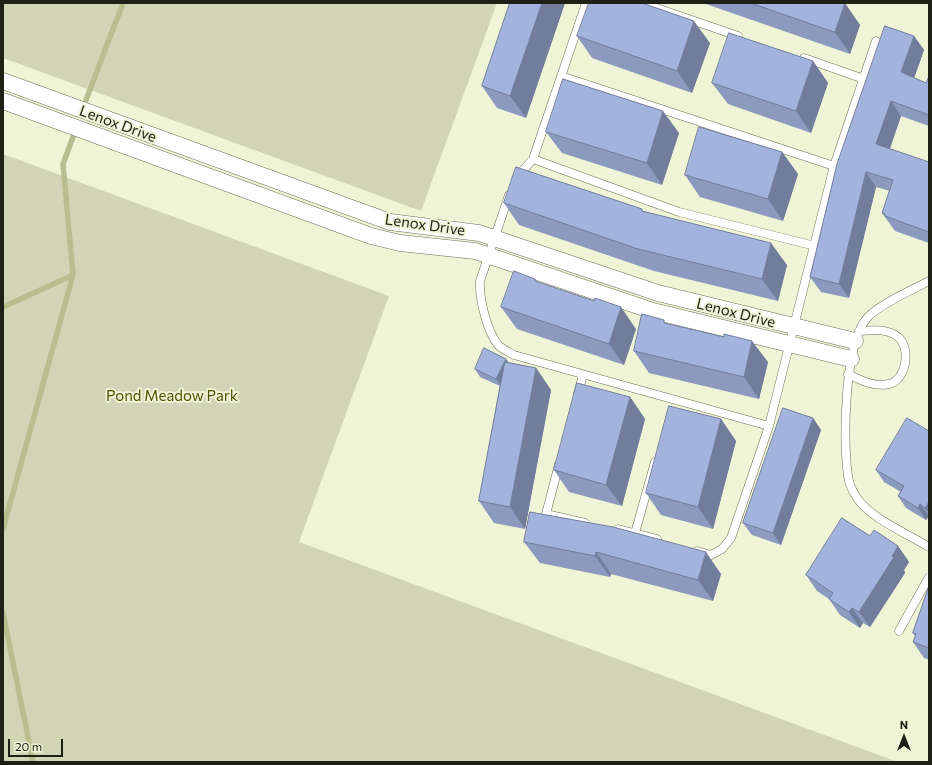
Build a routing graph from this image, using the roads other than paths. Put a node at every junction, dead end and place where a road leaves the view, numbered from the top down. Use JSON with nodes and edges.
{"nodes":[{"id":1,"x":586,"y":3,"type":"edge"},
{"id":2,"x":642,"y":3,"type":"edge"},
{"id":3,"x":746,"y":38,"type":"edge"},
{"id":4,"x":876,"y":41,"type":"dead end"},
{"id":5,"x":797,"y":56,"type":"edge"},
{"id":6,"x":561,"y":76,"type":"junction"},
{"id":7,"x":864,"y":79,"type":"junction"},
{"id":8,"x":3,"y":82,"type":"edge"},
{"id":9,"x":3,"y":101,"type":"edge"},
{"id":10,"x":533,"y":159,"type":"junction"},
{"id":11,"x":834,"y":166,"type":"junction"},
{"id":12,"x":283,"y":184,"type":"junction"},
{"id":13,"x":277,"y":201,"type":"junction"},
{"id":14,"x":494,"y":238,"type":"junction"},
{"id":15,"x":815,"y":246,"type":"junction"},
{"id":16,"x":489,"y":255,"type":"junction"},
{"id":17,"x":929,"y":281,"type":"edge"},
{"id":18,"x":794,"y":327,"type":"junction"},
{"id":19,"x":857,"y":336,"type":"junction"},
{"id":20,"x":790,"y":344,"type":"junction"},
{"id":21,"x":850,"y":366,"type":"junction"},
{"id":22,"x":583,"y":375,"type":"junction"},
{"id":23,"x":575,"y":404,"type":"edge"},
{"id":24,"x":769,"y":426,"type":"junction"},
{"id":25,"x":658,"y":451,"type":"edge"},
{"id":26,"x":561,"y":456,"type":"edge"},
{"id":27,"x":590,"y":524,"type":"edge"},
{"id":28,"x":612,"y":528,"type":"edge"},
{"id":29,"x":635,"y":533,"type":"junction"},
{"id":30,"x":665,"y":542,"type":"edge"},
{"id":31,"x":929,"y":547,"type":"edge"},
{"id":32,"x":688,"y":548,"type":"edge"},
{"id":33,"x":929,"y":577,"type":"edge"},
{"id":34,"x":899,"y":631,"type":"dead end"}],
"edges":[{"from":1,"to":6,"type":"lane"},
{"from":2,"to":3,"type":"lane"},
{"from":4,"to":7,"type":"lane"},
{"from":5,"to":7,"type":"lane"},
{"from":6,"to":10,"type":"lane"},
{"from":6,"to":11,"type":"lane"},
{"from":7,"to":11,"type":"lane"},
{"from":8,"to":12,"type":"street","name":"Lenox Drive"},
{"from":9,"to":13,"type":"street","name":"Lenox Drive"},
{"from":10,"to":14,"type":"lane"},
{"from":10,"to":15,"type":"lane"},
{"from":11,"to":15,"type":"lane"},
{"from":12,"to":13,"type":"street"},
{"from":12,"to":14,"type":"street","name":"Lenox Drive"},
{"from":13,"to":16,"type":"street","name":"Lenox Drive"},
{"from":14,"to":16,"type":"lane"},
{"from":14,"to":18,"type":"street","name":"Lenox Drive"},
{"from":15,"to":18,"type":"lane"},
{"from":16,"to":20,"type":"street","name":"Lenox Drive"},
{"from":16,"to":22,"type":"lane"},
{"from":17,"to":19,"type":"lane"},
{"from":18,"to":19,"type":"street","name":"Lenox Drive"},
{"from":18,"to":20,"type":"lane"},
{"from":19,"to":21,"type":"lane"},
{"from":19,"to":21,"type":"lane"},
{"from":20,"to":21,"type":"street","name":"Lenox Drive"},
{"from":20,"to":24,"type":"lane"},
{"from":21,"to":31,"type":"lane"},
{"from":22,"to":23,"type":"lane"},
{"from":22,"to":24,"type":"lane"},
{"from":24,"to":32,"type":"lane"},
{"from":25,"to":29,"type":"lane"},
{"from":26,"to":27,"type":"lane"},
{"from":28,"to":29,"type":"lane"},
{"from":29,"to":30,"type":"lane"},
{"from":33,"to":34,"type":"lane"}]}
